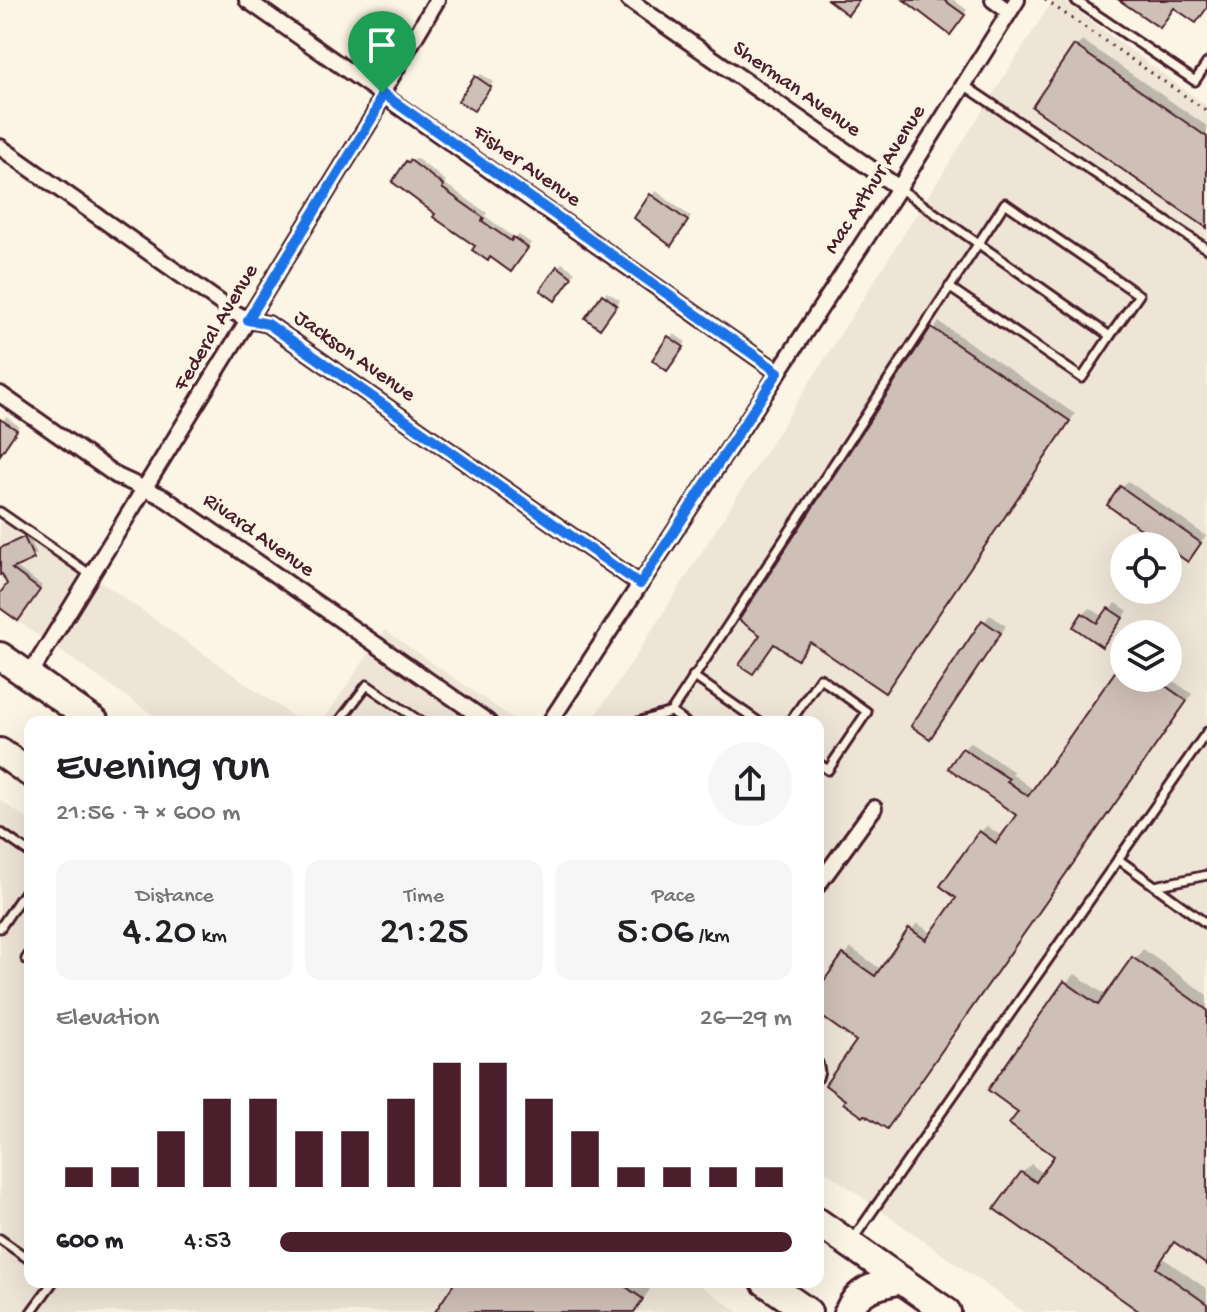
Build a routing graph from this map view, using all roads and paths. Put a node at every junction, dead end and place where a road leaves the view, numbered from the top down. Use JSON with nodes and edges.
{"nodes":[{"id":1,"x":247,"y":0,"type":"edge"},
{"id":2,"x":437,"y":0,"type":"edge"},
{"id":3,"x":629,"y":0,"type":"edge"},
{"id":4,"x":993,"y":0,"type":"edge"},
{"id":5,"x":1075,"y":0,"type":"edge"},
{"id":6,"x":1048,"y":1,"type":"edge"},
{"id":7,"x":1013,"y":6,"type":"edge"},
{"id":8,"x":1207,"y":63,"type":"edge"},
{"id":9,"x":963,"y":84,"type":"junction"},
{"id":10,"x":382,"y":93,"type":"junction"},
{"id":11,"x":1207,"y":111,"type":"edge"},
{"id":12,"x":0,"y":147,"type":"edge"},
{"id":13,"x":899,"y":188,"type":"junction"},
{"id":14,"x":977,"y":244,"type":"junction"},
{"id":15,"x":1207,"y":249,"type":"edge"},
{"id":16,"x":949,"y":287,"type":"junction"},
{"id":17,"x":248,"y":320,"type":"junction"},
{"id":18,"x":1110,"y":336,"type":"junction"},
{"id":19,"x":778,"y":372,"type":"junction"},
{"id":20,"x":0,"y":394,"type":"edge"},
{"id":21,"x":144,"y":490,"type":"junction"},
{"id":22,"x":0,"y":512,"type":"edge"},
{"id":23,"x":91,"y":575,"type":"junction"},
{"id":24,"x":640,"y":584,"type":"junction"},
{"id":25,"x":0,"y":656,"type":"edge"},
{"id":26,"x":29,"y":676,"type":"junction"},
{"id":27,"x":693,"y":676,"type":"junction"},
{"id":28,"x":671,"y":712,"type":"junction"},
{"id":29,"x":86,"y":716,"type":"edge"},
{"id":30,"x":344,"y":716,"type":"edge"},
{"id":31,"x":412,"y":716,"type":"edge"},
{"id":32,"x":479,"y":716,"type":"edge"},
{"id":33,"x":554,"y":716,"type":"edge"},
{"id":34,"x":658,"y":716,"type":"edge"},
{"id":35,"x":677,"y":716,"type":"edge"},
{"id":36,"x":750,"y":716,"type":"edge"},
{"id":37,"x":794,"y":716,"type":"edge"},
{"id":38,"x":1207,"y":732,"type":"edge"},
{"id":39,"x":0,"y":752,"type":"edge"},
{"id":40,"x":824,"y":767,"type":"edge"},
{"id":41,"x":24,"y":769,"type":"edge"},
{"id":42,"x":874,"y":808,"type":"dead end"},
{"id":43,"x":0,"y":832,"type":"edge"},
{"id":44,"x":24,"y":849,"type":"edge"},
{"id":45,"x":1118,"y":859,"type":"junction"},
{"id":46,"x":1207,"y":875,"type":"edge"},
{"id":47,"x":824,"y":877,"type":"edge"},
{"id":48,"x":1155,"y":886,"type":"junction"},
{"id":49,"x":24,"y":893,"type":"edge"},
{"id":50,"x":1207,"y":924,"type":"edge"},
{"id":51,"x":0,"y":928,"type":"edge"},
{"id":52,"x":824,"y":1226,"type":"edge"},
{"id":53,"x":0,"y":1239,"type":"edge"},
{"id":54,"x":850,"y":1244,"type":"junction"},
{"id":55,"x":24,"y":1256,"type":"edge"},
{"id":56,"x":901,"y":1280,"type":"junction"},
{"id":57,"x":49,"y":1288,"type":"edge"},
{"id":58,"x":774,"y":1288,"type":"edge"},
{"id":59,"x":31,"y":1312,"type":"edge"},
{"id":60,"x":808,"y":1312,"type":"edge"},
{"id":61,"x":848,"y":1312,"type":"edge"},
{"id":62,"x":947,"y":1312,"type":"edge"}],
"edges":[{"from":1,"to":10,"type":"street","name":"Fisher Avenue"},
{"from":2,"to":10,"type":"street","name":"Federal Avenue"},
{"from":3,"to":13,"type":"street","name":"Sherman Avenue"},
{"from":4,"to":7,"type":"street"},
{"from":5,"to":8,"type":"lane"},
{"from":6,"to":11,"type":"path"},
{"from":7,"to":9,"type":"street","name":"Mac Arthur Avenue"},
{"from":9,"to":13,"type":"street","name":"Mac Arthur Avenue"},
{"from":9,"to":15,"type":"lane"},
{"from":10,"to":17,"type":"street","name":"Federal Avenue"},
{"from":10,"to":19,"type":"street","name":"Fisher Avenue"},
{"from":12,"to":17,"type":"street","name":"Jackson Avenue"},
{"from":13,"to":14,"type":"lane"},
{"from":13,"to":19,"type":"street","name":"Mac Arthur Avenue"},
{"from":14,"to":16,"type":"lane"},
{"from":14,"to":18,"type":"lane"},
{"from":14,"to":18,"type":"lane"},
{"from":16,"to":18,"type":"lane"},
{"from":16,"to":27,"type":"lane"},
{"from":17,"to":21,"type":"street","name":"Federal Avenue"},
{"from":17,"to":24,"type":"street","name":"Jackson Avenue"},
{"from":19,"to":24,"type":"street","name":"Mac Arthur Avenue"},
{"from":20,"to":21,"type":"street","name":"Rivard Avenue"},
{"from":21,"to":23,"type":"street","name":"Federal Avenue"},
{"from":21,"to":32,"type":"street","name":"Rivard Avenue"},
{"from":22,"to":23,"type":"lane"},
{"from":23,"to":26,"type":"street","name":"Federal Avenue"},
{"from":24,"to":33,"type":"street","name":"Mac Arthur Avenue"},
{"from":25,"to":26,"type":"highway"},
{"from":26,"to":29,"type":"highway"},
{"from":27,"to":28,"type":"lane"},
{"from":27,"to":36,"type":"lane"},
{"from":28,"to":34,"type":"lane"},
{"from":28,"to":35,"type":"lane"},
{"from":30,"to":31,"type":"lane"},
{"from":37,"to":40,"type":"lane"},
{"from":38,"to":45,"type":"lane"},
{"from":39,"to":41,"type":"highway"},
{"from":42,"to":47,"type":"street"},
{"from":43,"to":44,"type":"lane"},
{"from":45,"to":48,"type":"lane"},
{"from":45,"to":54,"type":"lane"},
{"from":46,"to":48,"type":"lane"},
{"from":48,"to":50,"type":"lane"},
{"from":49,"to":51,"type":"lane"},
{"from":52,"to":54,"type":"highway"},
{"from":53,"to":55,"type":"lane"},
{"from":54,"to":56,"type":"highway"},
{"from":56,"to":61,"type":"highway"},
{"from":56,"to":62,"type":"highway"},
{"from":57,"to":59,"type":"lane"},
{"from":58,"to":60,"type":"highway"}]}
